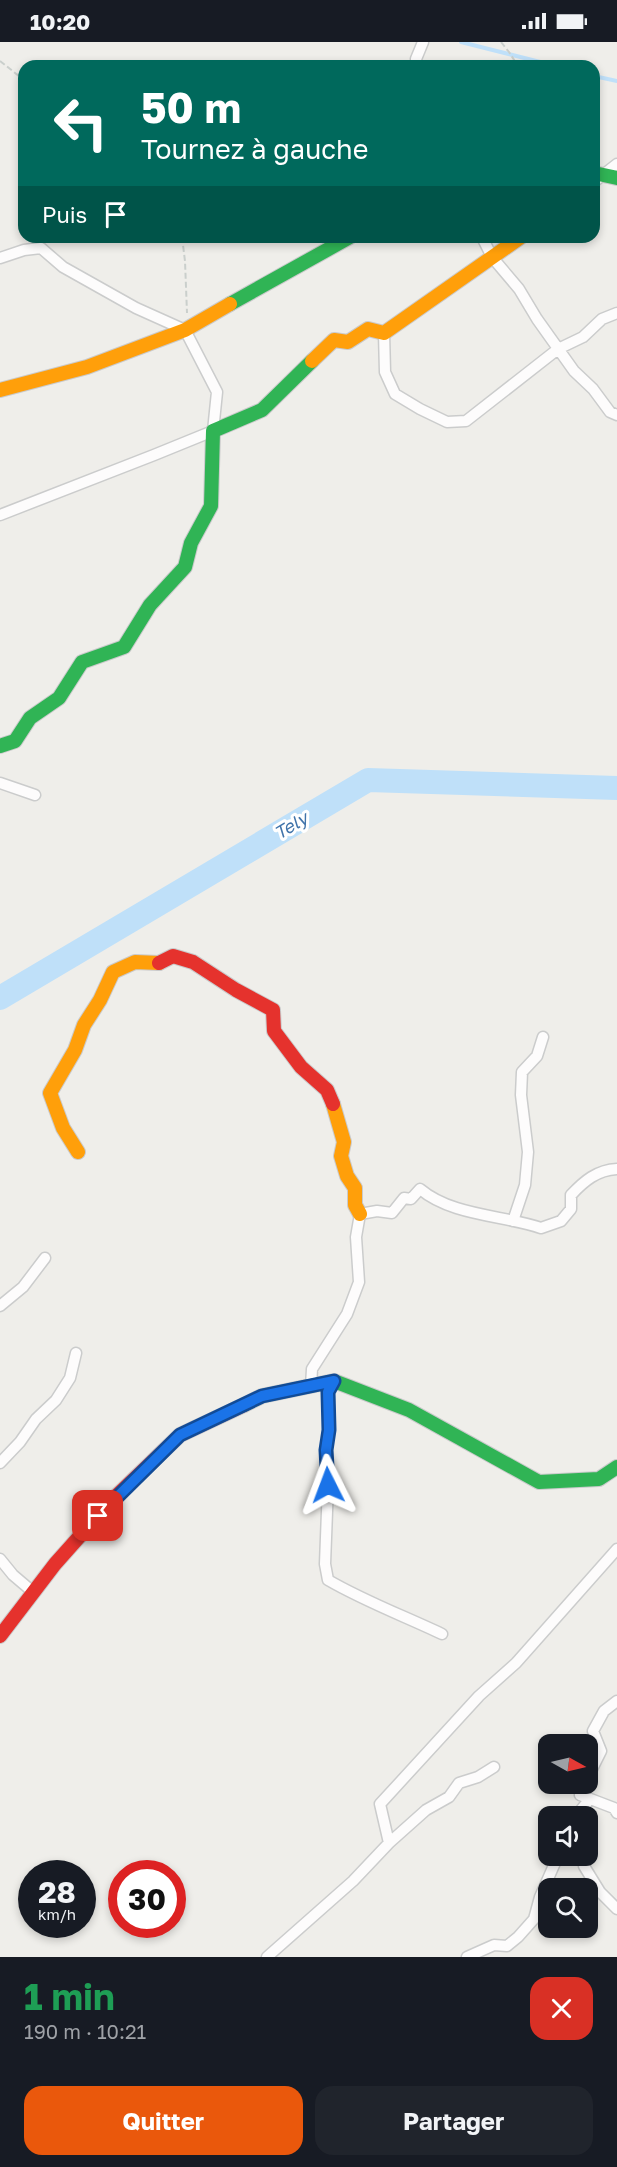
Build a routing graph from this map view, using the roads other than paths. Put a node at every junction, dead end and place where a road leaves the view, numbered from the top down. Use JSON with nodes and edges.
{"nodes":[{"id":1,"x":423,"y":42,"type":"edge"},
{"id":2,"x":416,"y":60,"type":"edge"},
{"id":3,"x":617,"y":164,"type":"edge"},
{"id":4,"x":602,"y":177,"type":"edge"},
{"id":5,"x":339,"y":243,"type":"edge"},
{"id":6,"x":485,"y":243,"type":"edge"},
{"id":7,"x":512,"y":243,"type":"edge"},
{"id":8,"x":492,"y":257,"type":"junction"},
{"id":9,"x":0,"y":258,"type":"edge"},
{"id":10,"x":617,"y":313,"type":"edge"},
{"id":11,"x":185,"y":330,"type":"junction"},
{"id":12,"x":384,"y":333,"type":"junction"},
{"id":13,"x":558,"y":349,"type":"junction"},
{"id":14,"x":0,"y":390,"type":"edge"},
{"id":15,"x":617,"y":415,"type":"edge"},
{"id":16,"x":213,"y":431,"type":"junction"},
{"id":17,"x":0,"y":514,"type":"edge"},
{"id":18,"x":0,"y":746,"type":"edge"},
{"id":19,"x":0,"y":783,"type":"edge"},
{"id":20,"x":35,"y":795,"type":"dead end"},
{"id":21,"x":543,"y":1038,"type":"dead end"},
{"id":22,"x":78,"y":1152,"type":"dead end"},
{"id":23,"x":617,"y":1169,"type":"edge"},
{"id":24,"x":360,"y":1214,"type":"junction"},
{"id":25,"x":513,"y":1221,"type":"junction"},
{"id":26,"x":45,"y":1258,"type":"dead end"},
{"id":27,"x":0,"y":1306,"type":"edge"},
{"id":28,"x":76,"y":1353,"type":"dead end"},
{"id":29,"x":334,"y":1381,"type":"junction"},
{"id":30,"x":311,"y":1386,"type":"junction"},
{"id":31,"x":0,"y":1463,"type":"edge"},
{"id":32,"x":617,"y":1467,"type":"edge"},
{"id":33,"x":617,"y":1549,"type":"edge"},
{"id":34,"x":0,"y":1559,"type":"edge"},
{"id":35,"x":33,"y":1592,"type":"junction"},
{"id":36,"x":442,"y":1634,"type":"dead end"},
{"id":37,"x":0,"y":1636,"type":"edge"},
{"id":38,"x":617,"y":1701,"type":"edge"},
{"id":39,"x":594,"y":1734,"type":"edge"},
{"id":40,"x":494,"y":1767,"type":"dead end"},
{"id":41,"x":580,"y":1794,"type":"edge"},
{"id":42,"x":589,"y":1800,"type":"junction"},
{"id":43,"x":584,"y":1806,"type":"edge"},
{"id":44,"x":617,"y":1813,"type":"edge"},
{"id":45,"x":389,"y":1843,"type":"junction"},
{"id":46,"x":554,"y":1866,"type":"edge"},
{"id":47,"x":584,"y":1866,"type":"dead end"},
{"id":48,"x":617,"y":1909,"type":"edge"},
{"id":49,"x":267,"y":1957,"type":"edge"},
{"id":50,"x":467,"y":1957,"type":"edge"}],
"edges":[{"from":1,"to":2,"type":"street"},
{"from":3,"to":4,"type":"street"},
{"from":5,"to":11,"type":"street"},
{"from":6,"to":8,"type":"street"},
{"from":7,"to":8,"type":"street"},
{"from":8,"to":12,"type":"street"},
{"from":8,"to":13,"type":"street"},
{"from":9,"to":11,"type":"street"},
{"from":10,"to":13,"type":"street"},
{"from":11,"to":14,"type":"street"},
{"from":11,"to":16,"type":"street"},
{"from":12,"to":13,"type":"street"},
{"from":12,"to":16,"type":"street"},
{"from":13,"to":15,"type":"street"},
{"from":16,"to":17,"type":"street"},
{"from":16,"to":18,"type":"street"},
{"from":19,"to":20,"type":"street"},
{"from":21,"to":25,"type":"street"},
{"from":22,"to":24,"type":"street"},
{"from":23,"to":25,"type":"street"},
{"from":24,"to":25,"type":"street"},
{"from":24,"to":30,"type":"street"},
{"from":26,"to":27,"type":"street"},
{"from":28,"to":31,"type":"street"},
{"from":29,"to":30,"type":"street"},
{"from":29,"to":32,"type":"street"},
{"from":29,"to":36,"type":"street"},
{"from":30,"to":35,"type":"street"},
{"from":33,"to":45,"type":"street"},
{"from":34,"to":35,"type":"street"},
{"from":35,"to":37,"type":"street"},
{"from":38,"to":39,"type":"street"},
{"from":40,"to":45,"type":"street"},
{"from":41,"to":42,"type":"street"},
{"from":42,"to":43,"type":"street"},
{"from":42,"to":44,"type":"street"},
{"from":45,"to":49,"type":"street"},
{"from":46,"to":50,"type":"street"},
{"from":47,"to":48,"type":"street"}]}
